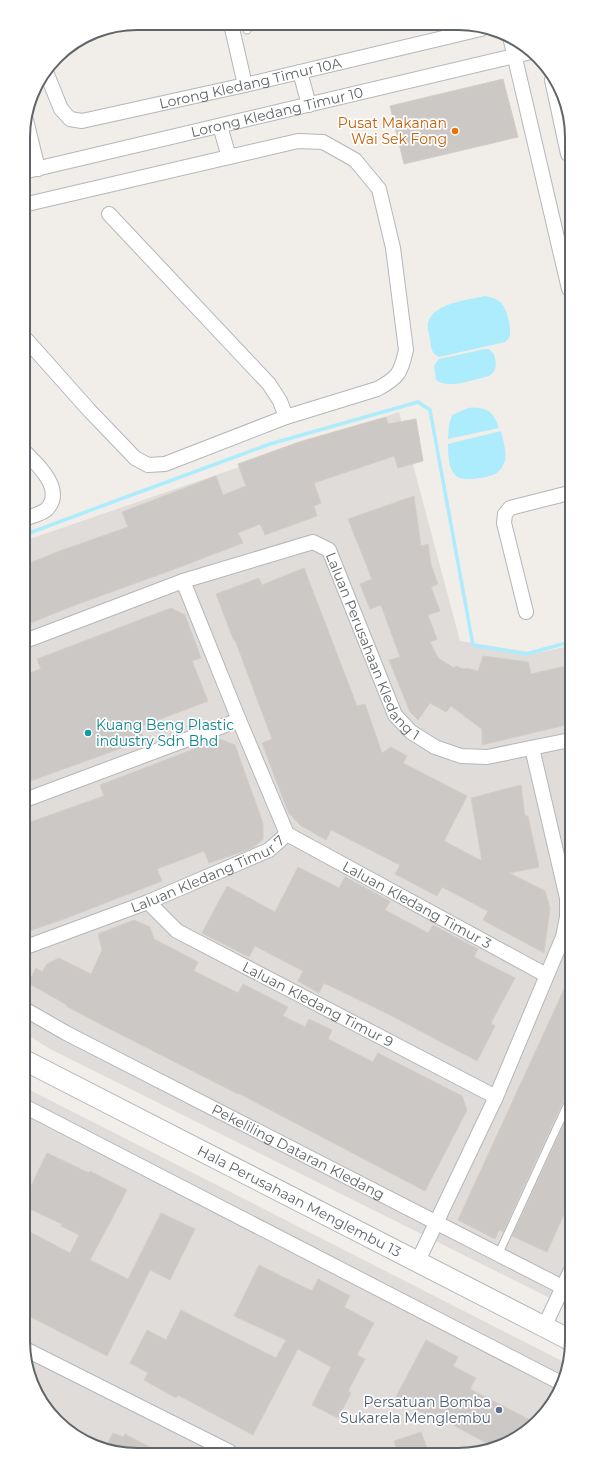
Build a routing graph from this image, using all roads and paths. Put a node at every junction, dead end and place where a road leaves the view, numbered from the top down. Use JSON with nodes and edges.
{"nodes":[{"id":1,"x":232,"y":30,"type":"edge"},
{"id":2,"x":472,"y":31,"type":"edge"},
{"id":3,"x":512,"y":45,"type":"edge"},
{"id":4,"x":524,"y":54,"type":"edge"},
{"id":5,"x":514,"y":56,"type":"junction"},
{"id":6,"x":300,"y":72,"type":"junction"},
{"id":7,"x":48,"y":77,"type":"edge"},
{"id":8,"x":245,"y":85,"type":"junction"},
{"id":9,"x":554,"y":91,"type":"edge"},
{"id":10,"x":309,"y":105,"type":"junction"},
{"id":11,"x":220,"y":126,"type":"junction"},
{"id":12,"x":30,"y":136,"type":"edge"},
{"id":13,"x":565,"y":140,"type":"edge"},
{"id":14,"x":229,"y":157,"type":"junction"},
{"id":15,"x":38,"y":169,"type":"junction"},
{"id":16,"x":30,"y":171,"type":"edge"},
{"id":17,"x":30,"y":204,"type":"edge"},
{"id":18,"x":110,"y":214,"type":"dead end"},
{"id":19,"x":565,"y":272,"type":"edge"},
{"id":20,"x":30,"y":345,"type":"edge"},
{"id":21,"x":286,"y":417,"type":"junction"},
{"id":22,"x":30,"y":457,"type":"edge"},
{"id":23,"x":565,"y":494,"type":"edge"},
{"id":24,"x":30,"y":517,"type":"edge"},
{"id":25,"x":183,"y":581,"type":"junction"},
{"id":26,"x":526,"y":612,"type":"dead end"},
{"id":27,"x":30,"y":639,"type":"edge"},
{"id":28,"x":238,"y":720,"type":"junction"},
{"id":29,"x":565,"y":741,"type":"edge"},
{"id":30,"x":532,"y":748,"type":"junction"},
{"id":31,"x":30,"y":798,"type":"edge"},
{"id":32,"x":287,"y":834,"type":"junction"},
{"id":33,"x":565,"y":889,"type":"edge"},
{"id":34,"x":148,"y":902,"type":"junction"},
{"id":35,"x":565,"y":925,"type":"edge"},
{"id":36,"x":30,"y":946,"type":"edge"},
{"id":37,"x":546,"y":975,"type":"junction"},
{"id":38,"x":30,"y":1012,"type":"edge"},
{"id":39,"x":30,"y":1063,"type":"edge"},
{"id":40,"x":496,"y":1097,"type":"junction"},
{"id":41,"x":30,"y":1109,"type":"edge"},
{"id":42,"x":565,"y":1110,"type":"edge"},
{"id":43,"x":436,"y":1223,"type":"junction"},
{"id":44,"x":498,"y":1255,"type":"junction"},
{"id":45,"x":417,"y":1263,"type":"junction"},
{"id":46,"x":565,"y":1289,"type":"edge"},
{"id":47,"x":565,"y":1293,"type":"edge"},
{"id":48,"x":544,"y":1327,"type":"junction"},
{"id":49,"x":565,"y":1338,"type":"edge"},
{"id":50,"x":31,"y":1352,"type":"edge"},
{"id":51,"x":557,"y":1381,"type":"edge"},
{"id":52,"x":222,"y":1448,"type":"edge"}],
"edges":[{"from":1,"to":8,"type":"street"},
{"from":2,"to":6,"type":"street","name":"Lorong Kledang Timur 10A"},
{"from":3,"to":5,"type":"street"},
{"from":4,"to":5,"type":"street","name":"Lorong Kledang Timur 10"},
{"from":5,"to":10,"type":"street","name":"Lorong Kledang Timur 10"},
{"from":5,"to":19,"type":"street"},
{"from":6,"to":8,"type":"street","name":"Lorong Kledang Timur 10A"},
{"from":6,"to":10,"type":"street"},
{"from":7,"to":8,"type":"street","name":"Lorong Kledang Timur 10A"},
{"from":9,"to":13,"type":"street"},
{"from":10,"to":11,"type":"street","name":"Lorong Kledang Timur 10"},
{"from":11,"to":14,"type":"street"},
{"from":11,"to":15,"type":"street","name":"Lorong Kledang Timur 10"},
{"from":12,"to":15,"type":"street"},
{"from":14,"to":17,"type":"street"},
{"from":14,"to":21,"type":"street"},
{"from":15,"to":16,"type":"street","name":"Lorong Kledang Timur 10"},
{"from":18,"to":21,"type":"street"},
{"from":20,"to":21,"type":"street"},
{"from":22,"to":24,"type":"street"},
{"from":23,"to":26,"type":"street"},
{"from":25,"to":27,"type":"street","name":"Laluan Perusahaan Kledang 1"},
{"from":25,"to":28,"type":"street","name":"Laluan Kledang Timur 7"},
{"from":25,"to":30,"type":"street","name":"Laluan Perusahaan Kledang 1"},
{"from":28,"to":31,"type":"street"},
{"from":28,"to":32,"type":"street","name":"Laluan Kledang Timur 7"},
{"from":29,"to":30,"type":"street","name":"Laluan Perusahaan Kledang 1"},
{"from":30,"to":33,"type":"street"},
{"from":32,"to":34,"type":"street","name":"Laluan Kledang Timur 7"},
{"from":32,"to":37,"type":"street","name":"Laluan Kledang Timur 3"},
{"from":34,"to":36,"type":"street","name":"Laluan Kledang Timur 7"},
{"from":34,"to":40,"type":"street","name":"Laluan Kledang Timur 9"},
{"from":35,"to":37,"type":"street"},
{"from":37,"to":40,"type":"street"},
{"from":38,"to":43,"type":"street","name":"Pekeliling Dataran Kledang"},
{"from":39,"to":45,"type":"street","name":"Hala Perusahaan Menglembu 13"},
{"from":40,"to":43,"type":"street"},
{"from":41,"to":51,"type":"street"},
{"from":42,"to":44,"type":"lane"},
{"from":43,"to":44,"type":"street","name":"Pekeliling Dataran Kledang"},
{"from":43,"to":45,"type":"street"},
{"from":44,"to":46,"type":"street","name":"Pekeliling Dataran Kledang"},
{"from":45,"to":48,"type":"street","name":"Hala Perusahaan Menglembu 13"},
{"from":47,"to":48,"type":"street"},
{"from":48,"to":49,"type":"street","name":"Hala Perusahaan Menglembu 13"},
{"from":50,"to":52,"type":"street"}]}
